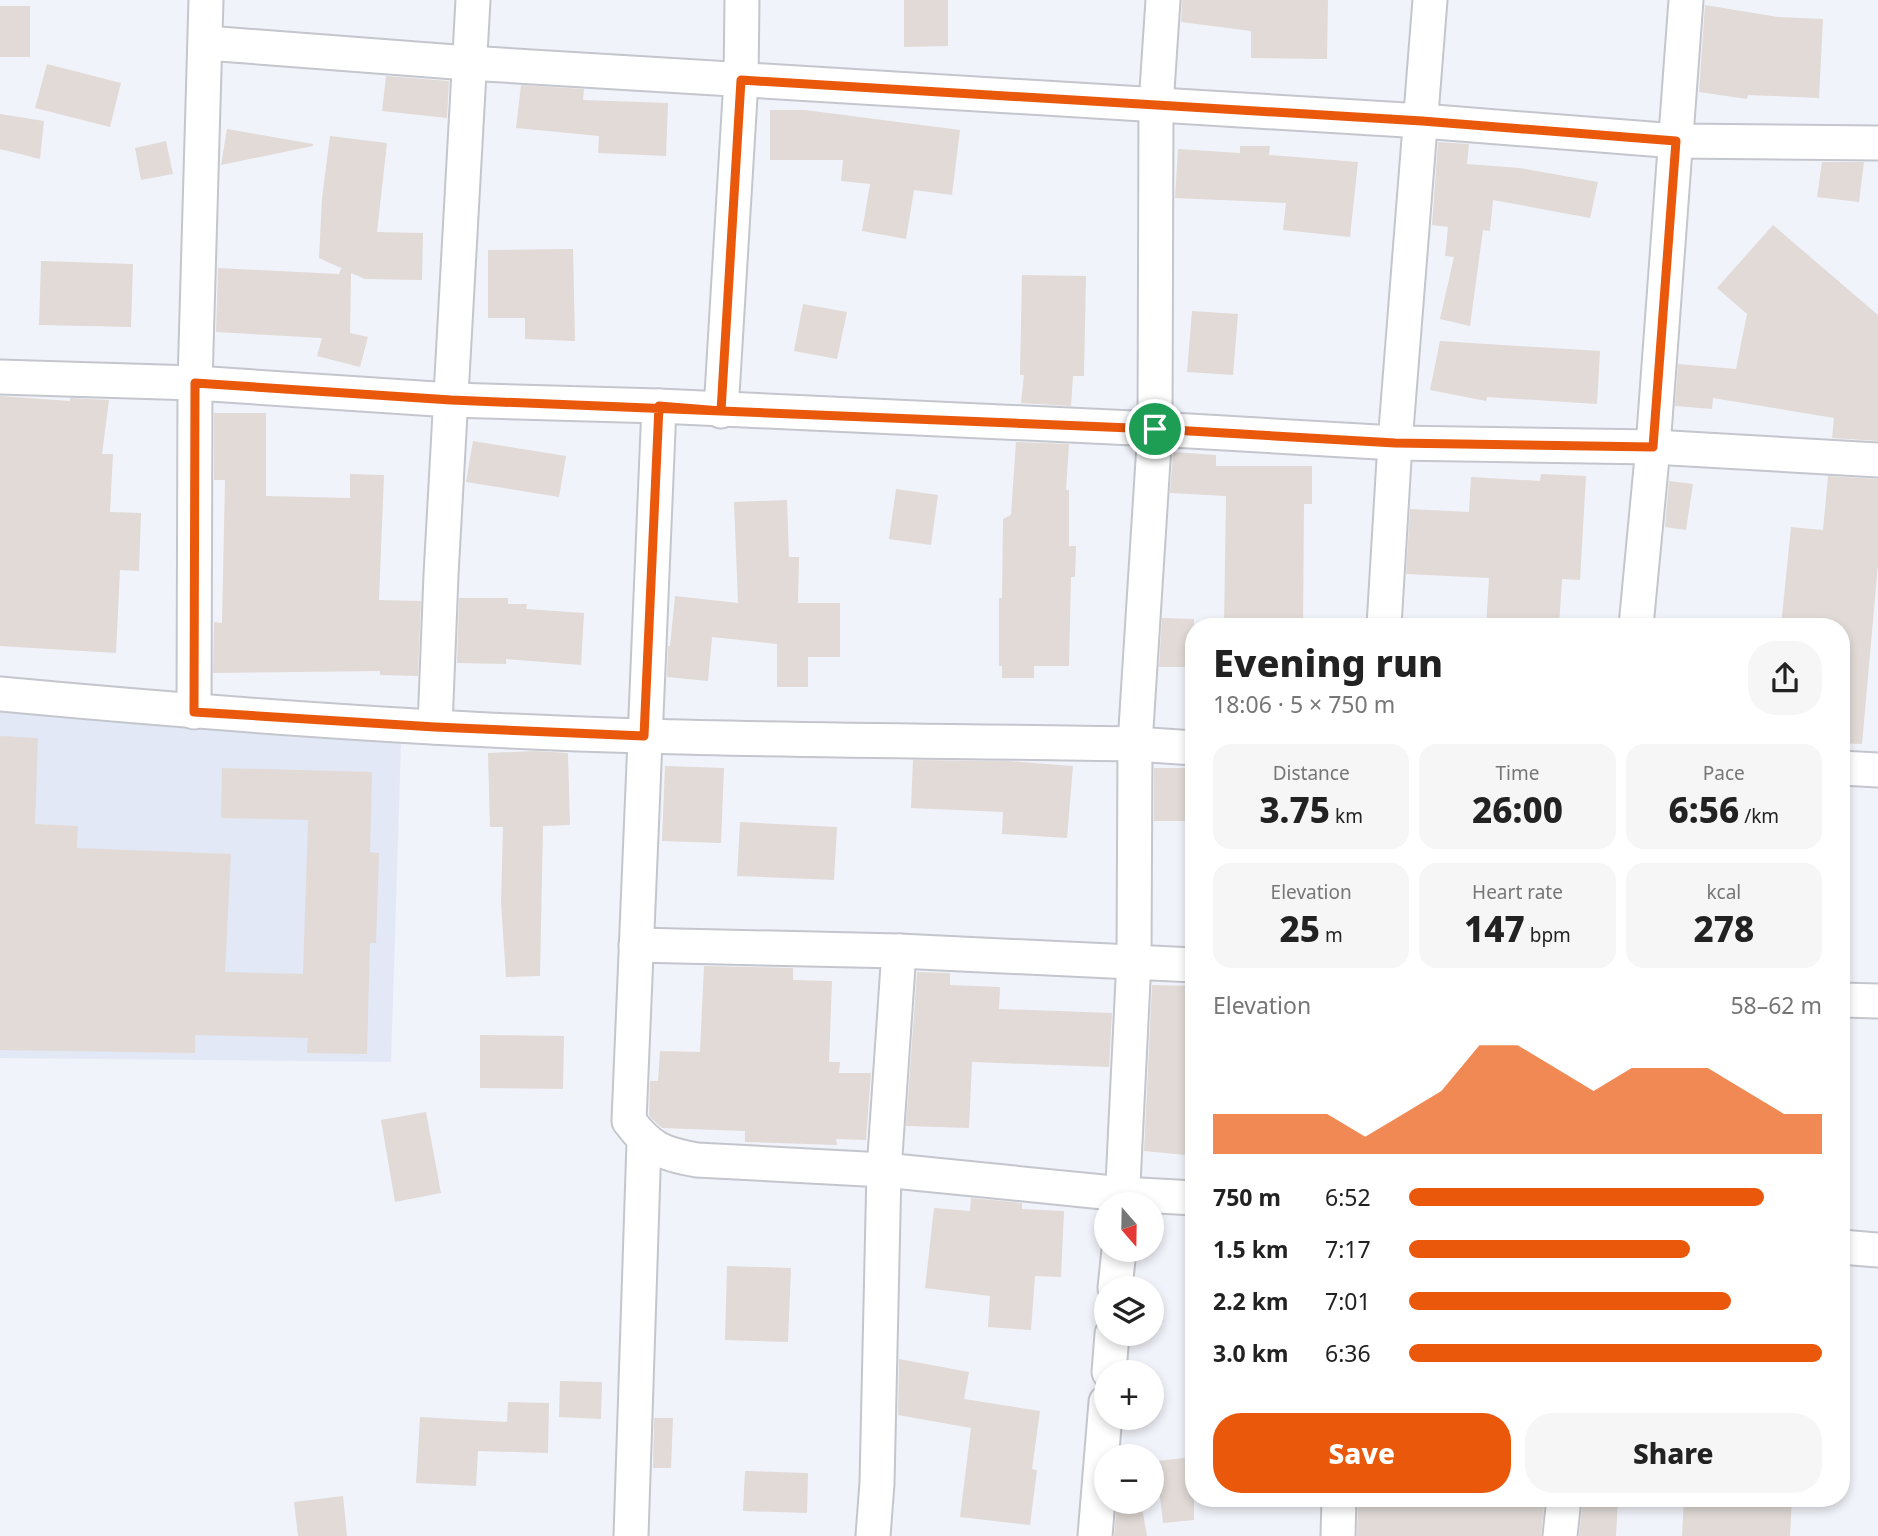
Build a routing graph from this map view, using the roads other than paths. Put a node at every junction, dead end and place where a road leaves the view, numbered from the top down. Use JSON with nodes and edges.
{"nodes":[{"id":1,"x":206,"y":0,"type":"edge"},
{"id":2,"x":473,"y":0,"type":"edge"},
{"id":3,"x":742,"y":0,"type":"edge"},
{"id":4,"x":1163,"y":0,"type":"edge"},
{"id":5,"x":1430,"y":0,"type":"edge"},
{"id":6,"x":1686,"y":0,"type":"edge"},
{"id":7,"x":206,"y":43,"type":"junction"},
{"id":8,"x":468,"y":63,"type":"junction"},
{"id":9,"x":741,"y":80,"type":"junction"},
{"id":10,"x":1156,"y":105,"type":"junction"},
{"id":11,"x":1422,"y":121,"type":"junction"},
{"id":12,"x":1676,"y":141,"type":"junction"},
{"id":13,"x":1878,"y":143,"type":"edge"},
{"id":14,"x":0,"y":377,"type":"edge"},
{"id":15,"x":195,"y":383,"type":"junction"},
{"id":16,"x":451,"y":400,"type":"junction"},
{"id":17,"x":659,"y":406,"type":"junction"},
{"id":18,"x":721,"y":411,"type":"junction"},
{"id":19,"x":1155,"y":429,"type":"junction"},
{"id":20,"x":1395,"y":443,"type":"junction"},
{"id":21,"x":1653,"y":447,"type":"junction"},
{"id":22,"x":1878,"y":460,"type":"edge"},
{"id":23,"x":1384,"y":618,"type":"edge"},
{"id":24,"x":1637,"y":618,"type":"edge"},
{"id":25,"x":0,"y":694,"type":"edge"},
{"id":26,"x":194,"y":712,"type":"junction"},
{"id":27,"x":435,"y":727,"type":"junction"},
{"id":28,"x":644,"y":736,"type":"junction"},
{"id":29,"x":1135,"y":744,"type":"junction"},
{"id":30,"x":1185,"y":747,"type":"edge"},
{"id":31,"x":1850,"y":768,"type":"edge"},
{"id":32,"x":1878,"y":770,"type":"edge"},
{"id":33,"x":636,"y":945,"type":"junction"},
{"id":34,"x":899,"y":951,"type":"junction"},
{"id":35,"x":1135,"y":960,"type":"junction"},
{"id":36,"x":1185,"y":964,"type":"edge"},
{"id":37,"x":1850,"y":1000,"type":"edge"},
{"id":38,"x":1878,"y":1002,"type":"edge"},
{"id":39,"x":644,"y":1142,"type":"junction"},
{"id":40,"x":884,"y":1170,"type":"junction"},
{"id":41,"x":1123,"y":1192,"type":"edge"},
{"id":42,"x":1094,"y":1195,"type":"edge"},
{"id":43,"x":1164,"y":1198,"type":"edge"},
{"id":44,"x":1185,"y":1198,"type":"edge"},
{"id":45,"x":1850,"y":1248,"type":"edge"},
{"id":46,"x":1878,"y":1250,"type":"edge"},
{"id":47,"x":1104,"y":1430,"type":"edge"},
{"id":48,"x":1339,"y":1507,"type":"edge"},
{"id":49,"x":1563,"y":1507,"type":"edge"},
{"id":50,"x":631,"y":1536,"type":"edge"},
{"id":51,"x":873,"y":1536,"type":"edge"},
{"id":52,"x":1095,"y":1536,"type":"edge"},
{"id":53,"x":1338,"y":1536,"type":"edge"},
{"id":54,"x":1560,"y":1536,"type":"edge"}],
"edges":[{"from":1,"to":7,"type":"street"},
{"from":2,"to":8,"type":"street"},
{"from":3,"to":9,"type":"street"},
{"from":4,"to":10,"type":"street"},
{"from":5,"to":11,"type":"street"},
{"from":6,"to":12,"type":"street"},
{"from":7,"to":8,"type":"street"},
{"from":7,"to":15,"type":"street"},
{"from":8,"to":9,"type":"street"},
{"from":8,"to":16,"type":"street"},
{"from":9,"to":10,"type":"street"},
{"from":9,"to":18,"type":"street"},
{"from":10,"to":11,"type":"street"},
{"from":10,"to":19,"type":"street"},
{"from":11,"to":12,"type":"street"},
{"from":11,"to":20,"type":"street"},
{"from":12,"to":13,"type":"street"},
{"from":12,"to":21,"type":"street"},
{"from":14,"to":15,"type":"street"},
{"from":15,"to":16,"type":"street"},
{"from":15,"to":26,"type":"street"},
{"from":16,"to":17,"type":"street"},
{"from":16,"to":27,"type":"street"},
{"from":17,"to":18,"type":"street"},
{"from":17,"to":28,"type":"street"},
{"from":18,"to":19,"type":"street"},
{"from":19,"to":20,"type":"street"},
{"from":19,"to":29,"type":"street"},
{"from":20,"to":21,"type":"street"},
{"from":20,"to":23,"type":"street"},
{"from":21,"to":22,"type":"street"},
{"from":21,"to":24,"type":"street"},
{"from":25,"to":26,"type":"street"},
{"from":26,"to":27,"type":"street"},
{"from":27,"to":28,"type":"street"},
{"from":28,"to":29,"type":"street"},
{"from":28,"to":33,"type":"street"},
{"from":29,"to":30,"type":"street"},
{"from":29,"to":35,"type":"street"},
{"from":31,"to":32,"type":"street"},
{"from":33,"to":34,"type":"street"},
{"from":33,"to":39,"type":"street"},
{"from":34,"to":35,"type":"street"},
{"from":34,"to":40,"type":"street"},
{"from":35,"to":36,"type":"street"},
{"from":35,"to":41,"type":"street"},
{"from":37,"to":38,"type":"street"},
{"from":39,"to":40,"type":"street"},
{"from":39,"to":50,"type":"street"},
{"from":40,"to":42,"type":"street"},
{"from":40,"to":51,"type":"street"},
{"from":43,"to":44,"type":"street"},
{"from":45,"to":46,"type":"street"},
{"from":47,"to":52,"type":"street"},
{"from":48,"to":53,"type":"street"},
{"from":49,"to":54,"type":"street"}]}
